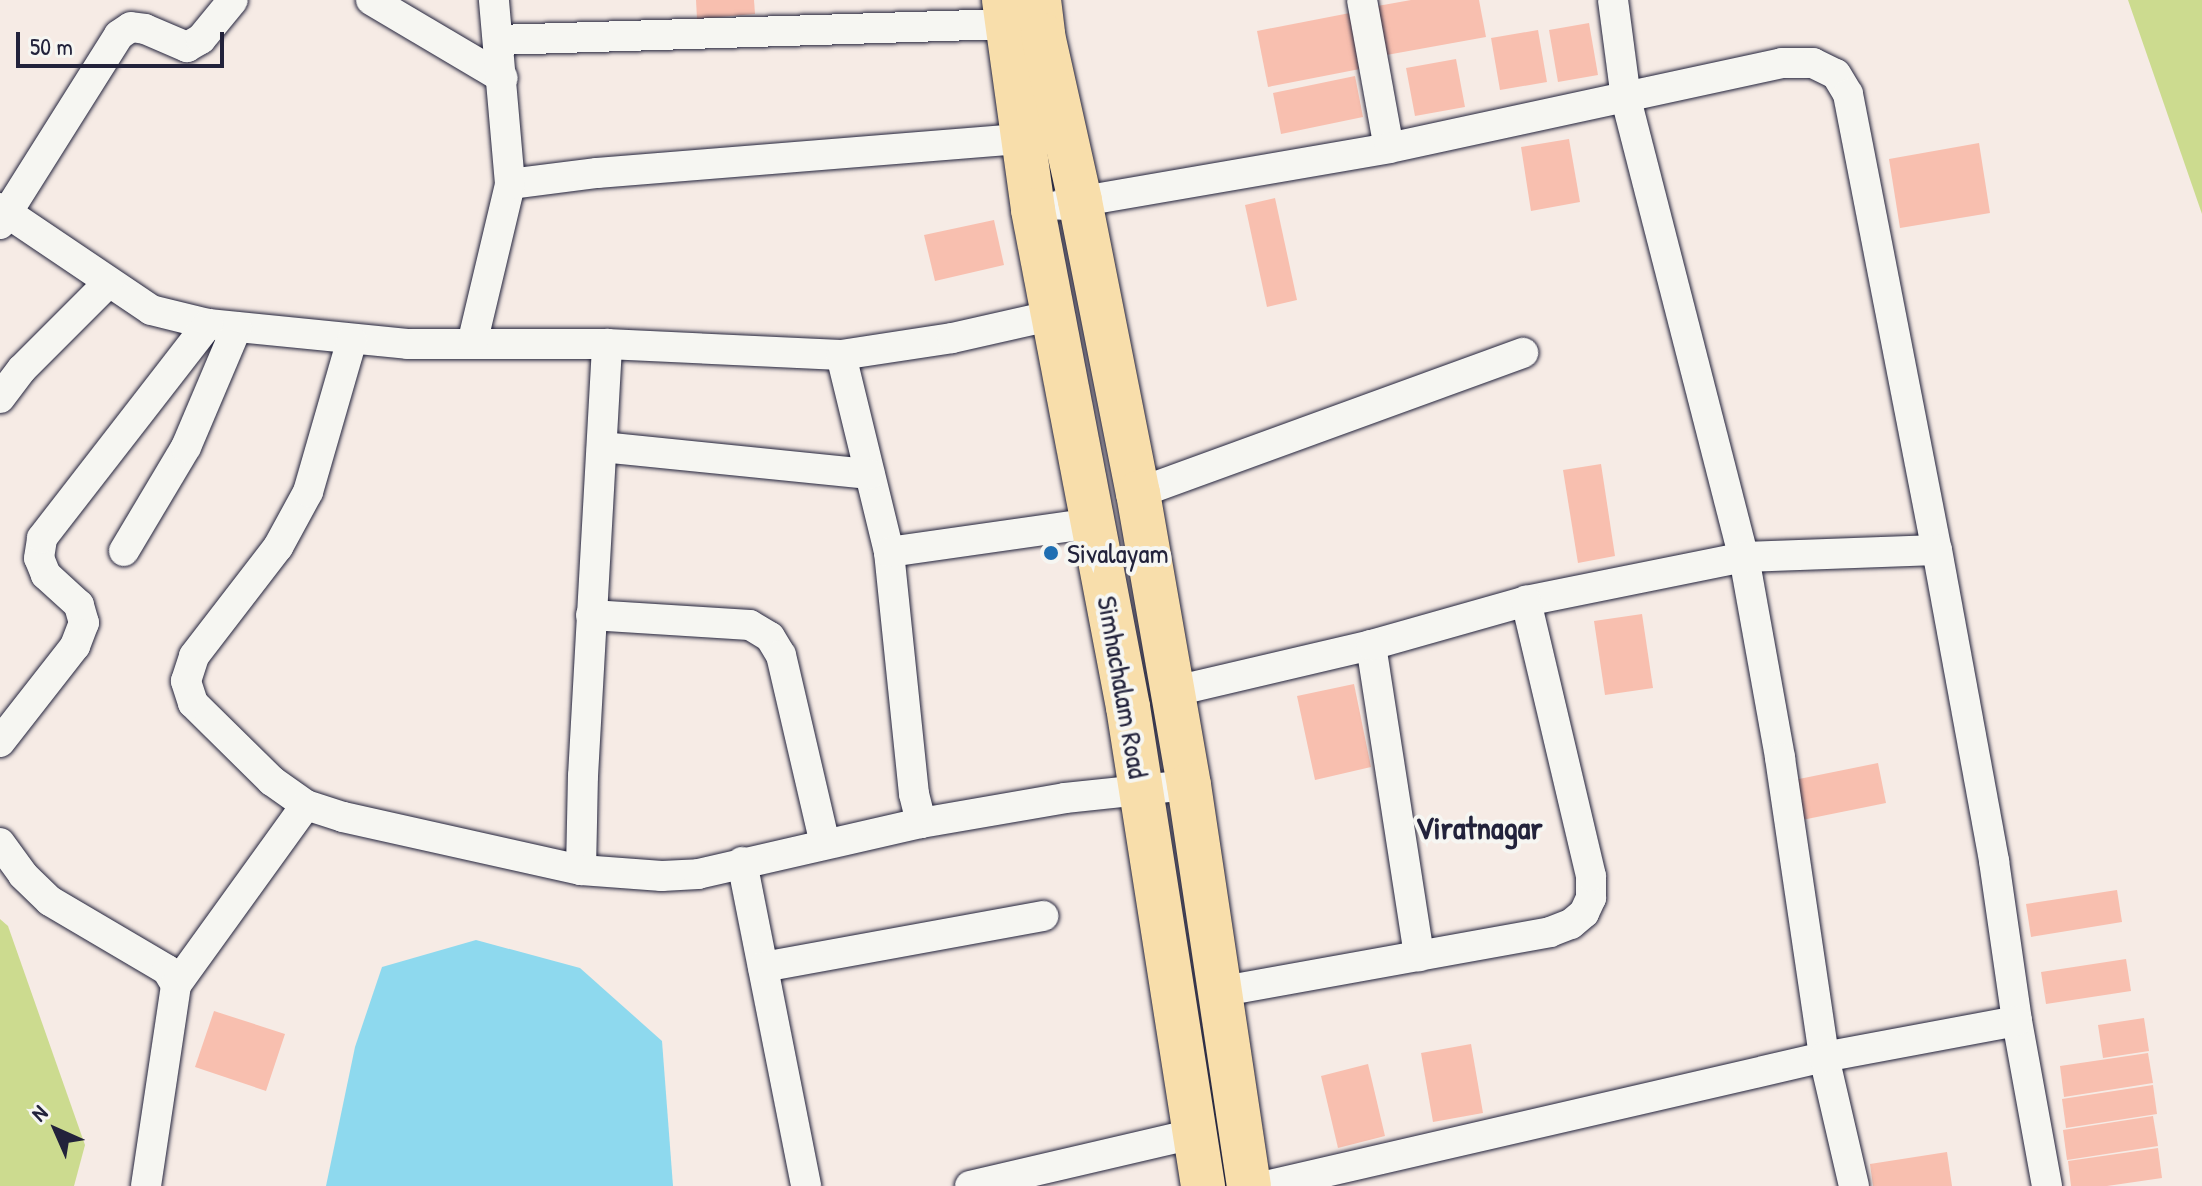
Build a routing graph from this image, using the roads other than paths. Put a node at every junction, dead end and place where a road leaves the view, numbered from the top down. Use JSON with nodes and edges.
{"nodes":[{"id":1,"x":233,"y":0,"type":"edge"},
{"id":2,"x":371,"y":0,"type":"edge"},
{"id":3,"x":494,"y":0,"type":"edge"},
{"id":4,"x":1362,"y":0,"type":"edge"},
{"id":5,"x":1613,"y":0,"type":"edge"},
{"id":6,"x":1017,"y":8,"type":"edge"},
{"id":7,"x":498,"y":40,"type":"junction"},
{"id":8,"x":503,"y":78,"type":"junction"},
{"id":9,"x":1626,"y":99,"type":"junction"},
{"id":10,"x":1023,"y":139,"type":"junction"},
{"id":11,"x":1389,"y":148,"type":"junction"},
{"id":12,"x":510,"y":184,"type":"junction"},
{"id":13,"x":1080,"y":201,"type":"junction"},
{"id":14,"x":1033,"y":210,"type":"junction"},
{"id":15,"x":3,"y":215,"type":"edge"},
{"id":16,"x":108,"y":283,"type":"junction"},
{"id":17,"x":1054,"y":315,"type":"junction"},
{"id":18,"x":222,"y":326,"type":"junction"},
{"id":19,"x":352,"y":340,"type":"junction"},
{"id":20,"x":472,"y":344,"type":"junction"},
{"id":21,"x":607,"y":344,"type":"junction"},
{"id":22,"x":1523,"y":353,"type":"dead end"},
{"id":23,"x":841,"y":355,"type":"junction"},
{"id":24,"x":0,"y":398,"type":"edge"},
{"id":25,"x":602,"y":447,"type":"junction"},
{"id":26,"x":870,"y":474,"type":"junction"},
{"id":27,"x":1138,"y":493,"type":"junction"},
{"id":28,"x":1093,"y":523,"type":"junction"},
{"id":29,"x":1937,"y":550,"type":"junction"},
{"id":30,"x":124,"y":551,"type":"dead end"},
{"id":31,"x":889,"y":552,"type":"junction"},
{"id":32,"x":1744,"y":557,"type":"junction"},
{"id":33,"x":1526,"y":601,"type":"junction"},
{"id":34,"x":591,"y":615,"type":"junction"},
{"id":35,"x":1371,"y":645,"type":"junction"},
{"id":36,"x":1171,"y":692,"type":"junction"},
{"id":37,"x":0,"y":742,"type":"edge"},
{"id":38,"x":1189,"y":785,"type":"junction"},
{"id":39,"x":1140,"y":788,"type":"junction"},
{"id":40,"x":306,"y":805,"type":"junction"},
{"id":41,"x":921,"y":823,"type":"junction"},
{"id":42,"x":0,"y":843,"type":"edge"},
{"id":43,"x":825,"y":844,"type":"junction"},
{"id":44,"x":742,"y":862,"type":"junction"},
{"id":45,"x":581,"y":870,"type":"junction"},
{"id":46,"x":1043,"y":916,"type":"dead end"},
{"id":47,"x":1419,"y":956,"type":"junction"},
{"id":48,"x":763,"y":967,"type":"junction"},
{"id":49,"x":176,"y":985,"type":"junction"},
{"id":50,"x":1218,"y":992,"type":"junction"},
{"id":51,"x":2017,"y":1021,"type":"junction"},
{"id":52,"x":1824,"y":1057,"type":"junction"},
{"id":53,"x":1194,"y":1134,"type":"junction"},
{"id":54,"x":146,"y":1186,"type":"edge"},
{"id":55,"x":806,"y":1186,"type":"edge"},
{"id":56,"x":970,"y":1186,"type":"edge"},
{"id":57,"x":1203,"y":1186,"type":"edge"},
{"id":58,"x":1249,"y":1186,"type":"edge"},
{"id":59,"x":1265,"y":1186,"type":"edge"},
{"id":60,"x":1854,"y":1186,"type":"edge"},
{"id":61,"x":2047,"y":1186,"type":"edge"}],
"edges":[{"from":1,"to":15,"type":"street"},
{"from":2,"to":8,"type":"street"},
{"from":3,"to":7,"type":"street"},
{"from":4,"to":11,"type":"street"},
{"from":5,"to":9,"type":"street"},
{"from":6,"to":7,"type":"street"},
{"from":6,"to":10,"type":"main road","name":"Simhachalam Road"},
{"from":6,"to":13,"type":"main road"},
{"from":7,"to":8,"type":"street"},
{"from":8,"to":12,"type":"street"},
{"from":9,"to":11,"type":"street"},
{"from":9,"to":29,"type":"street"},
{"from":9,"to":32,"type":"street"},
{"from":10,"to":12,"type":"street"},
{"from":10,"to":14,"type":"main road","name":"Simhachalam Road"},
{"from":11,"to":13,"type":"street"},
{"from":12,"to":20,"type":"street"},
{"from":13,"to":14,"type":"street"},
{"from":13,"to":27,"type":"main road"},
{"from":14,"to":17,"type":"main road","name":"Simhachalam Road"},
{"from":15,"to":16,"type":"street"},
{"from":16,"to":18,"type":"street"},
{"from":16,"to":24,"type":"street"},
{"from":17,"to":23,"type":"street"},
{"from":17,"to":28,"type":"main road","name":"Simhachalam Road"},
{"from":18,"to":19,"type":"street"},
{"from":18,"to":30,"type":"street"},
{"from":18,"to":37,"type":"street"},
{"from":19,"to":20,"type":"street"},
{"from":19,"to":40,"type":"street"},
{"from":20,"to":21,"type":"street"},
{"from":21,"to":23,"type":"street"},
{"from":21,"to":25,"type":"street"},
{"from":22,"to":27,"type":"street"},
{"from":23,"to":26,"type":"street"},
{"from":25,"to":26,"type":"street"},
{"from":25,"to":34,"type":"street"},
{"from":26,"to":31,"type":"street"},
{"from":27,"to":36,"type":"main road"},
{"from":28,"to":31,"type":"street"},
{"from":28,"to":39,"type":"main road","name":"Simhachalam Road"},
{"from":29,"to":32,"type":"street"},
{"from":29,"to":51,"type":"street"},
{"from":31,"to":41,"type":"street"},
{"from":32,"to":33,"type":"street"},
{"from":32,"to":52,"type":"street"},
{"from":33,"to":35,"type":"street"},
{"from":33,"to":47,"type":"street"},
{"from":34,"to":43,"type":"street"},
{"from":34,"to":45,"type":"street"},
{"from":35,"to":36,"type":"street"},
{"from":35,"to":47,"type":"street"},
{"from":36,"to":38,"type":"main road"},
{"from":38,"to":39,"type":"street"},
{"from":38,"to":50,"type":"main road"},
{"from":39,"to":41,"type":"street"},
{"from":39,"to":53,"type":"main road","name":"Simhachalam Road"},
{"from":40,"to":45,"type":"street"},
{"from":40,"to":49,"type":"street"},
{"from":41,"to":43,"type":"street"},
{"from":42,"to":49,"type":"street"},
{"from":43,"to":44,"type":"street"},
{"from":44,"to":45,"type":"street"},
{"from":44,"to":48,"type":"street"},
{"from":46,"to":48,"type":"street"},
{"from":47,"to":50,"type":"street"},
{"from":48,"to":55,"type":"street"},
{"from":49,"to":54,"type":"street"},
{"from":50,"to":58,"type":"main road"},
{"from":51,"to":52,"type":"street"},
{"from":51,"to":61,"type":"street"},
{"from":52,"to":59,"type":"street"},
{"from":52,"to":60,"type":"street"},
{"from":53,"to":56,"type":"street"},
{"from":53,"to":57,"type":"main road","name":"Simhachalam Road"}]}
